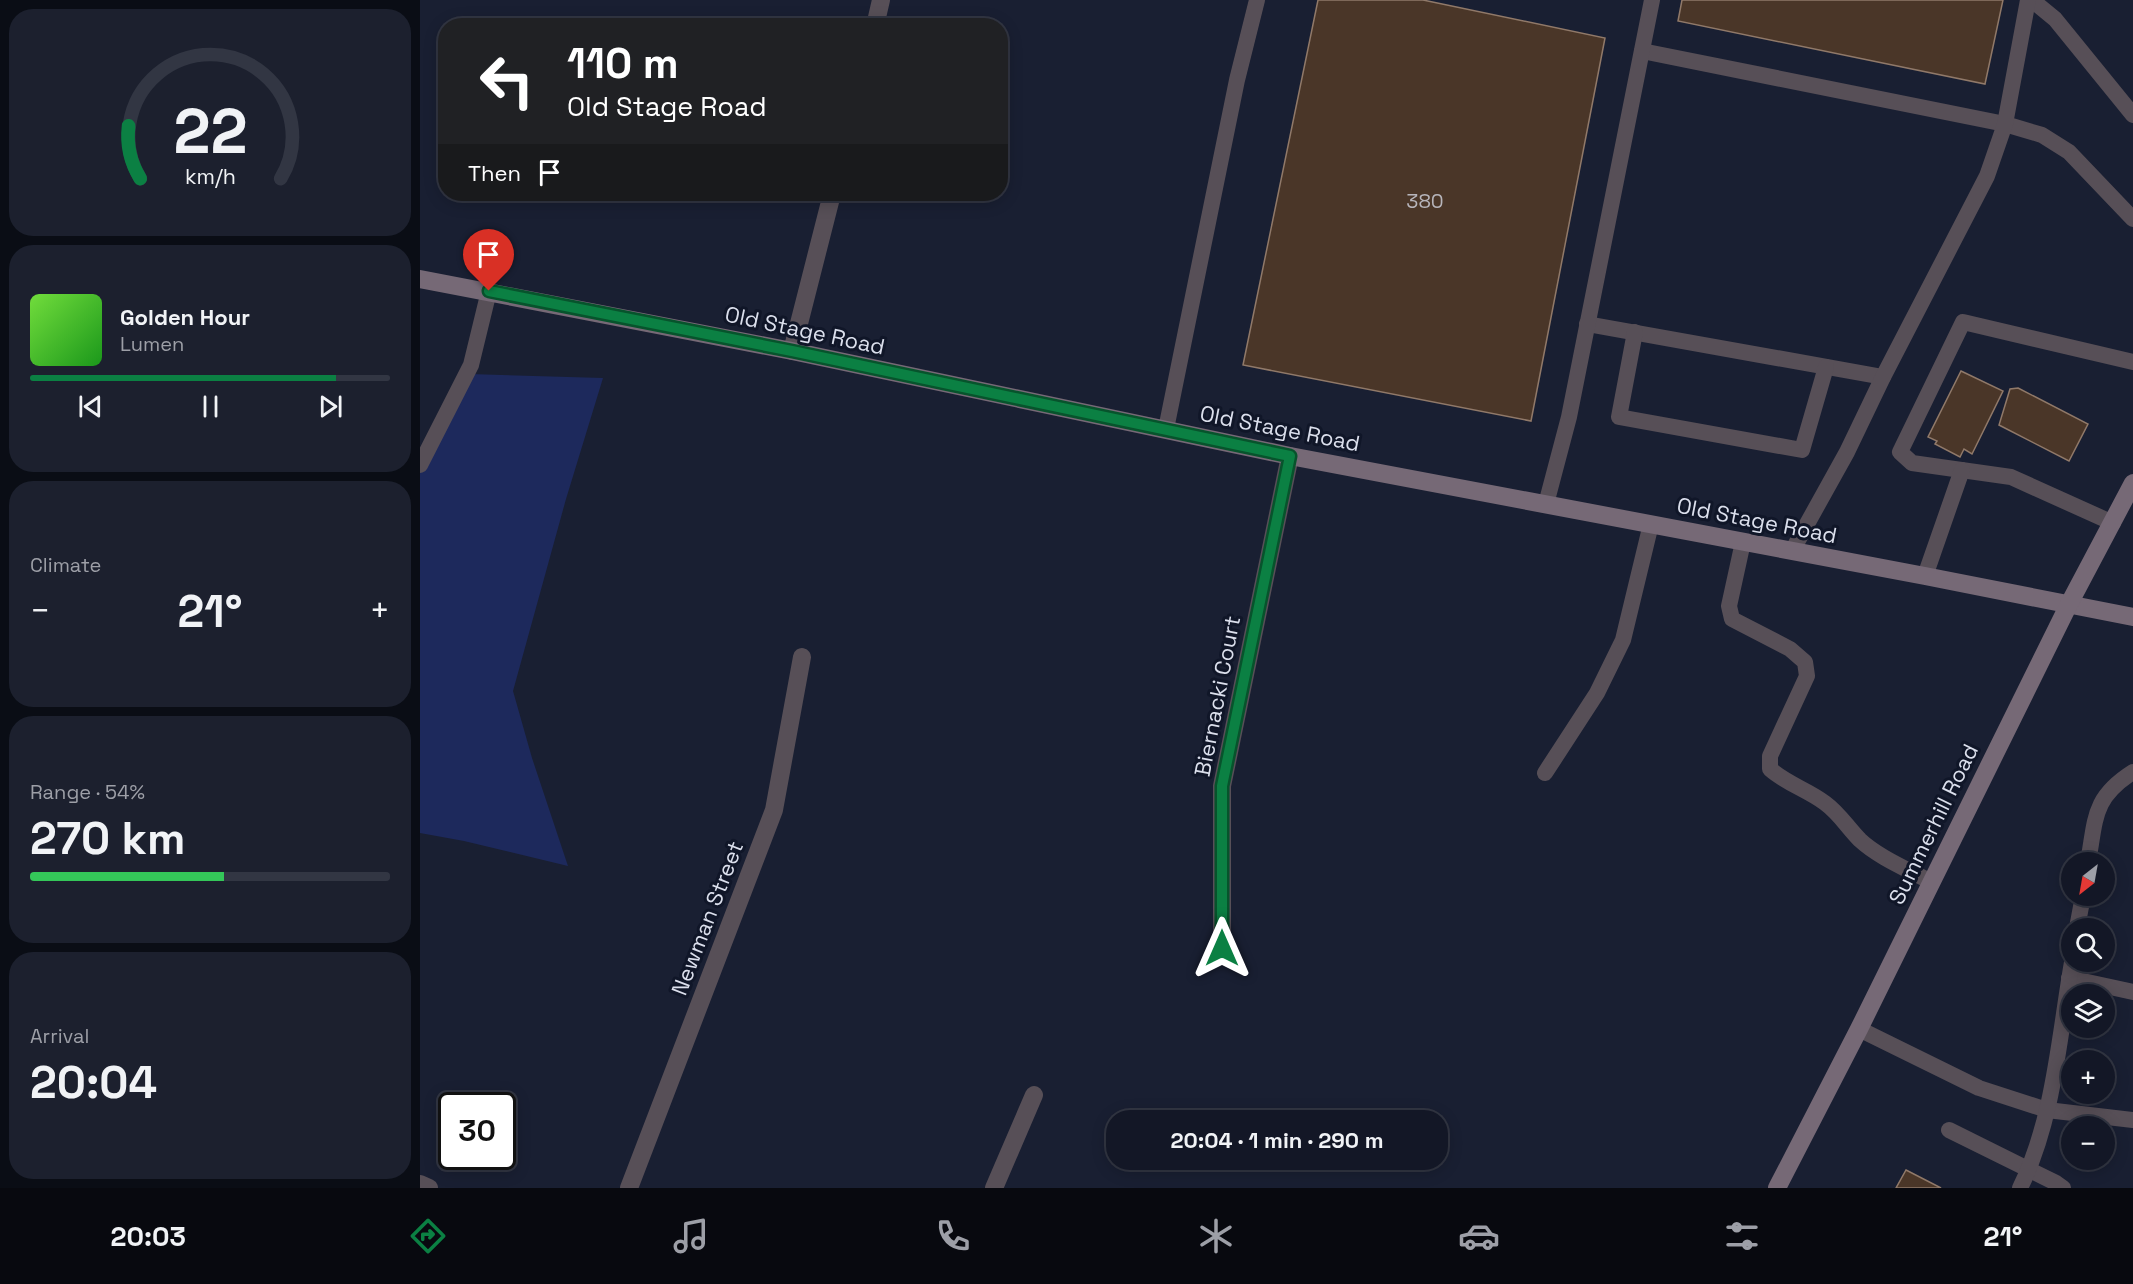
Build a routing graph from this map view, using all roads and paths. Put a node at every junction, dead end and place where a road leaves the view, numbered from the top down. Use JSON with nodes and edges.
{"nodes":[{"id":1,"x":881,"y":0,"type":"edge"},
{"id":2,"x":1257,"y":0,"type":"edge"},
{"id":3,"x":1652,"y":0,"type":"edge"},
{"id":4,"x":2030,"y":0,"type":"edge"},
{"id":5,"x":877,"y":18,"type":"edge"},
{"id":6,"x":1642,"y":51,"type":"junction"},
{"id":7,"x":2133,"y":116,"type":"edge"},
{"id":8,"x":2005,"y":124,"type":"junction"},
{"id":9,"x":830,"y":201,"type":"edge"},
{"id":10,"x":2133,"y":219,"type":"edge"},
{"id":11,"x":420,"y":279,"type":"edge"},
{"id":12,"x":489,"y":291,"type":"junction"},
{"id":13,"x":1587,"y":324,"type":"junction"},
{"id":14,"x":1635,"y":332,"type":"junction"},
{"id":15,"x":792,"y":351,"type":"junction"},
{"id":16,"x":2133,"y":362,"type":"edge"},
{"id":17,"x":1826,"y":367,"type":"junction"},
{"id":18,"x":1883,"y":377,"type":"junction"},
{"id":19,"x":1166,"y":429,"type":"junction"},
{"id":20,"x":1290,"y":456,"type":"junction"},
{"id":21,"x":420,"y":465,"type":"edge"},
{"id":22,"x":1962,"y":470,"type":"junction"},
{"id":23,"x":2133,"y":483,"type":"edge"},
{"id":24,"x":1546,"y":504,"type":"junction"},
{"id":25,"x":2113,"y":523,"type":"junction"},
{"id":26,"x":1651,"y":524,"type":"junction"},
{"id":27,"x":1743,"y":542,"type":"junction"},
{"id":28,"x":1792,"y":551,"type":"junction"},
{"id":29,"x":1925,"y":576,"type":"junction"},
{"id":30,"x":2069,"y":604,"type":"junction"},
{"id":31,"x":2133,"y":617,"type":"edge"},
{"id":32,"x":802,"y":657,"type":"dead end"},
{"id":33,"x":2133,"y":772,"type":"edge"},
{"id":34,"x":1545,"y":773,"type":"dead end"},
{"id":35,"x":2090,"y":852,"type":"edge"},
{"id":36,"x":1931,"y":882,"type":"junction"},
{"id":37,"x":1222,"y":948,"type":"dead end"},
{"id":38,"x":2070,"y":972,"type":"edge"},
{"id":39,"x":2069,"y":978,"type":"junction"},
{"id":40,"x":2133,"y":992,"type":"edge"},
{"id":41,"x":1859,"y":1029,"type":"junction"},
{"id":42,"x":1034,"y":1095,"type":"dead end"},
{"id":43,"x":2047,"y":1110,"type":"junction"},
{"id":44,"x":2133,"y":1120,"type":"edge"},
{"id":45,"x":1949,"y":1130,"type":"dead end"},
{"id":46,"x":2028,"y":1170,"type":"junction"},
{"id":47,"x":420,"y":1184,"type":"edge"},
{"id":48,"x":429,"y":1188,"type":"edge"},
{"id":49,"x":629,"y":1188,"type":"edge"},
{"id":50,"x":994,"y":1188,"type":"edge"},
{"id":51,"x":1777,"y":1188,"type":"edge"},
{"id":52,"x":2020,"y":1188,"type":"edge"},
{"id":53,"x":2063,"y":1188,"type":"edge"}],
"edges":[{"from":1,"to":5,"type":"street"},
{"from":2,"to":19,"type":"lane"},
{"from":3,"to":6,"type":"lane"},
{"from":4,"to":7,"type":"lane"},
{"from":4,"to":8,"type":"lane"},
{"from":6,"to":8,"type":"lane"},
{"from":6,"to":13,"type":"lane"},
{"from":8,"to":10,"type":"lane"},
{"from":8,"to":18,"type":"lane"},
{"from":9,"to":15,"type":"street"},
{"from":11,"to":12,"type":"street","name":"Old Stage Road"},
{"from":12,"to":15,"type":"street","name":"Old Stage Road"},
{"from":12,"to":21,"type":"lane"},
{"from":13,"to":14,"type":"lane"},
{"from":13,"to":24,"type":"lane"},
{"from":14,"to":17,"type":"lane"},
{"from":14,"to":17,"type":"lane"},
{"from":15,"to":19,"type":"street","name":"Old Stage Road"},
{"from":16,"to":22,"type":"lane"},
{"from":17,"to":18,"type":"lane"},
{"from":18,"to":28,"type":"lane"},
{"from":19,"to":20,"type":"street","name":"Old Stage Road"},
{"from":20,"to":24,"type":"street","name":"Old Stage Road"},
{"from":20,"to":37,"type":"street","name":"Biernacki Court"},
{"from":22,"to":25,"type":"lane"},
{"from":22,"to":29,"type":"lane"},
{"from":23,"to":25,"type":"street","name":"Summerhill Road"},
{"from":24,"to":26,"type":"street","name":"Old Stage Road"},
{"from":25,"to":30,"type":"street","name":"Summerhill Road"},
{"from":26,"to":27,"type":"street","name":"Old Stage Road"},
{"from":26,"to":34,"type":"lane"},
{"from":27,"to":28,"type":"street","name":"Old Stage Road"},
{"from":27,"to":36,"type":"lane"},
{"from":28,"to":29,"type":"street","name":"Old Stage Road"},
{"from":29,"to":30,"type":"street","name":"Old Stage Road"},
{"from":30,"to":31,"type":"street","name":"Old Stage Road"},
{"from":30,"to":36,"type":"street","name":"Summerhill Road"},
{"from":32,"to":49,"type":"street","name":"Newman Street"},
{"from":33,"to":35,"type":"lane"},
{"from":36,"to":41,"type":"street","name":"Summerhill Road"},
{"from":38,"to":39,"type":"lane"},
{"from":39,"to":40,"type":"lane"},
{"from":39,"to":43,"type":"lane"},
{"from":41,"to":43,"type":"lane"},
{"from":41,"to":51,"type":"street","name":"Summerhill Road"},
{"from":42,"to":50,"type":"street"},
{"from":43,"to":44,"type":"lane"},
{"from":43,"to":46,"type":"lane"},
{"from":45,"to":46,"type":"lane"},
{"from":46,"to":52,"type":"lane"},
{"from":46,"to":53,"type":"lane"},
{"from":47,"to":48,"type":"street"}]}
